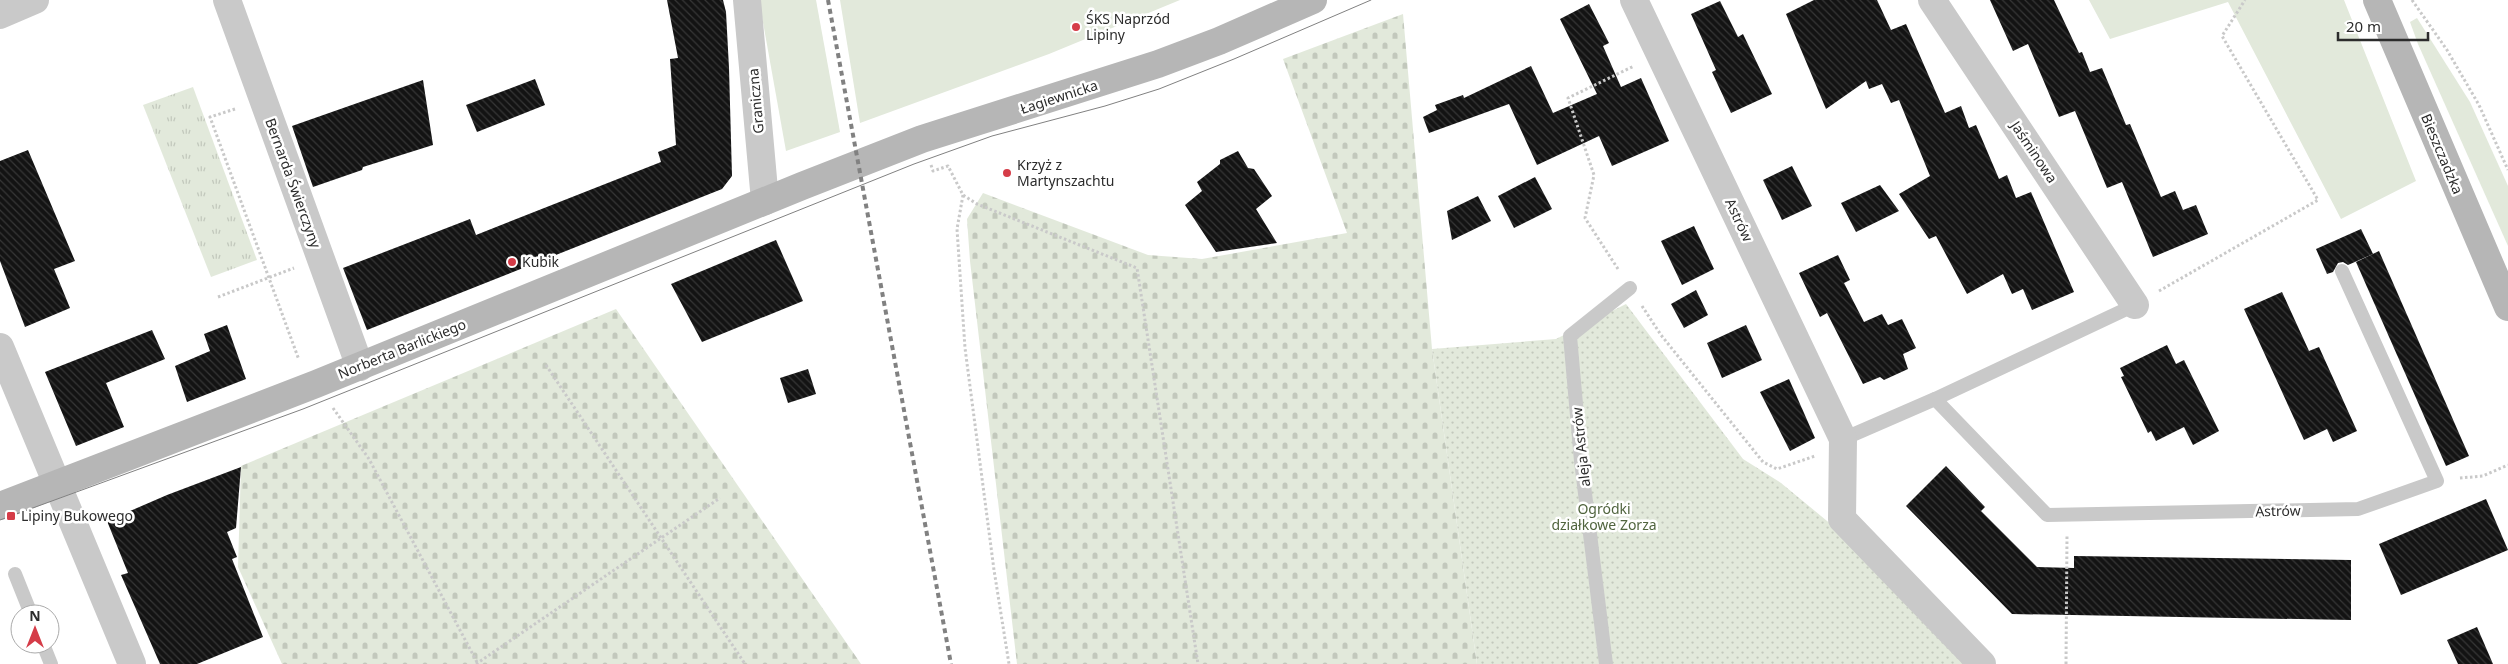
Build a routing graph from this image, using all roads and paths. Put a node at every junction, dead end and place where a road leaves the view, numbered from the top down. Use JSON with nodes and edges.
{"nodes":[{"id":1,"x":35,"y":0,"type":"edge"},
{"id":2,"x":227,"y":0,"type":"edge"},
{"id":3,"x":747,"y":0,"type":"edge"},
{"id":4,"x":1313,"y":0,"type":"edge"},
{"id":5,"x":1634,"y":0,"type":"edge"},
{"id":6,"x":1932,"y":0,"type":"edge"},
{"id":7,"x":2246,"y":0,"type":"edge"},
{"id":8,"x":2377,"y":0,"type":"edge"},
{"id":9,"x":2412,"y":0,"type":"edge"},
{"id":10,"x":0,"y":14,"type":"edge"},
{"id":11,"x":1660,"y":53,"type":"junction"},
{"id":12,"x":242,"y":106,"type":"dead end"},
{"id":13,"x":2508,"y":170,"type":"edge"},
{"id":14,"x":933,"y":171,"type":"dead end"},
{"id":15,"x":802,"y":186,"type":"joint"},
{"id":16,"x":963,"y":196,"type":"junction"},
{"id":17,"x":765,"y":201,"type":"junction"},
{"id":18,"x":300,"y":266,"type":"dead end"},
{"id":19,"x":2342,"y":272,"type":"dead end"},
{"id":20,"x":268,"y":278,"type":"junction"},
{"id":21,"x":1630,"y":288,"type":"junction"},
{"id":22,"x":218,"y":297,"type":"dead end"},
{"id":23,"x":2135,"y":305,"type":"junction"},
{"id":24,"x":2508,"y":307,"type":"edge"},
{"id":25,"x":0,"y":347,"type":"edge"},
{"id":26,"x":296,"y":355,"type":"dead end"},
{"id":27,"x":546,"y":365,"type":"dead end"},
{"id":28,"x":360,"y":366,"type":"junction"},
{"id":29,"x":1934,"y":399,"type":"junction"},
{"id":30,"x":344,"y":423,"type":"dead end"},
{"id":31,"x":1843,"y":439,"type":"junction"},
{"id":32,"x":2508,"y":465,"type":"edge"},
{"id":33,"x":2436,"y":481,"type":"junction"},
{"id":34,"x":57,"y":484,"type":"junction"},
{"id":35,"x":720,"y":498,"type":"dead end"},
{"id":36,"x":0,"y":506,"type":"edge"},
{"id":37,"x":2067,"y":515,"type":"junction"},
{"id":38,"x":660,"y":538,"type":"junction"},
{"id":39,"x":15,"y":574,"type":"dead end"},
{"id":40,"x":27,"y":604,"type":"edge"},
{"id":41,"x":1972,"y":661,"type":"edge"},
{"id":42,"x":132,"y":664,"type":"edge"},
{"id":43,"x":477,"y":664,"type":"edge"},
{"id":44,"x":745,"y":664,"type":"edge"},
{"id":45,"x":1009,"y":664,"type":"edge"},
{"id":46,"x":1198,"y":664,"type":"edge"},
{"id":47,"x":1606,"y":664,"type":"edge"},
{"id":48,"x":2066,"y":664,"type":"edge"}],
"edges":[{"from":1,"to":10,"type":"street"},
{"from":2,"to":28,"type":"street","name":"Bernarda Świerczyny"},
{"from":3,"to":17,"type":"street","name":"Graniczna"},
{"from":4,"to":15,"type":"street","name":"Łagiewnicka"},
{"from":5,"to":11,"type":"street","name":"Astrów"},
{"from":6,"to":23,"type":"street","name":"Jaśminowa"},
{"from":7,"to":23,"type":"path"},
{"from":8,"to":24,"type":"street","name":"Bieszczadzka"},
{"from":9,"to":13,"type":"path"},
{"from":11,"to":21,"type":"path"},
{"from":11,"to":31,"type":"street","name":"Astrów"},
{"from":12,"to":20,"type":"path"},
{"from":14,"to":16,"type":"path"},
{"from":15,"to":17,"type":"street","name":"Norberta Barlickiego"},
{"from":16,"to":45,"type":"path"},
{"from":16,"to":46,"type":"path"},
{"from":17,"to":28,"type":"street","name":"Norberta Barlickiego"},
{"from":18,"to":20,"type":"path"},
{"from":19,"to":33,"type":"lane"},
{"from":20,"to":22,"type":"path"},
{"from":20,"to":26,"type":"path"},
{"from":21,"to":31,"type":"path"},
{"from":21,"to":47,"type":"lane","name":"aleja Astrów"},
{"from":23,"to":29,"type":"lane"},
{"from":25,"to":34,"type":"street"},
{"from":27,"to":38,"type":"path"},
{"from":28,"to":34,"type":"street","name":"Norberta Barlickiego"},
{"from":29,"to":31,"type":"lane"},
{"from":29,"to":37,"type":"lane","name":"Astrów"},
{"from":30,"to":43,"type":"path"},
{"from":31,"to":41,"type":"street","name":"Astrów"},
{"from":32,"to":33,"type":"path"},
{"from":33,"to":37,"type":"lane","name":"Astrów"},
{"from":34,"to":36,"type":"street","name":"Norberta Barlickiego"},
{"from":34,"to":42,"type":"street"},
{"from":35,"to":38,"type":"path"},
{"from":37,"to":48,"type":"path"},
{"from":38,"to":43,"type":"path"},
{"from":38,"to":44,"type":"path"},
{"from":39,"to":40,"type":"lane"}]}
